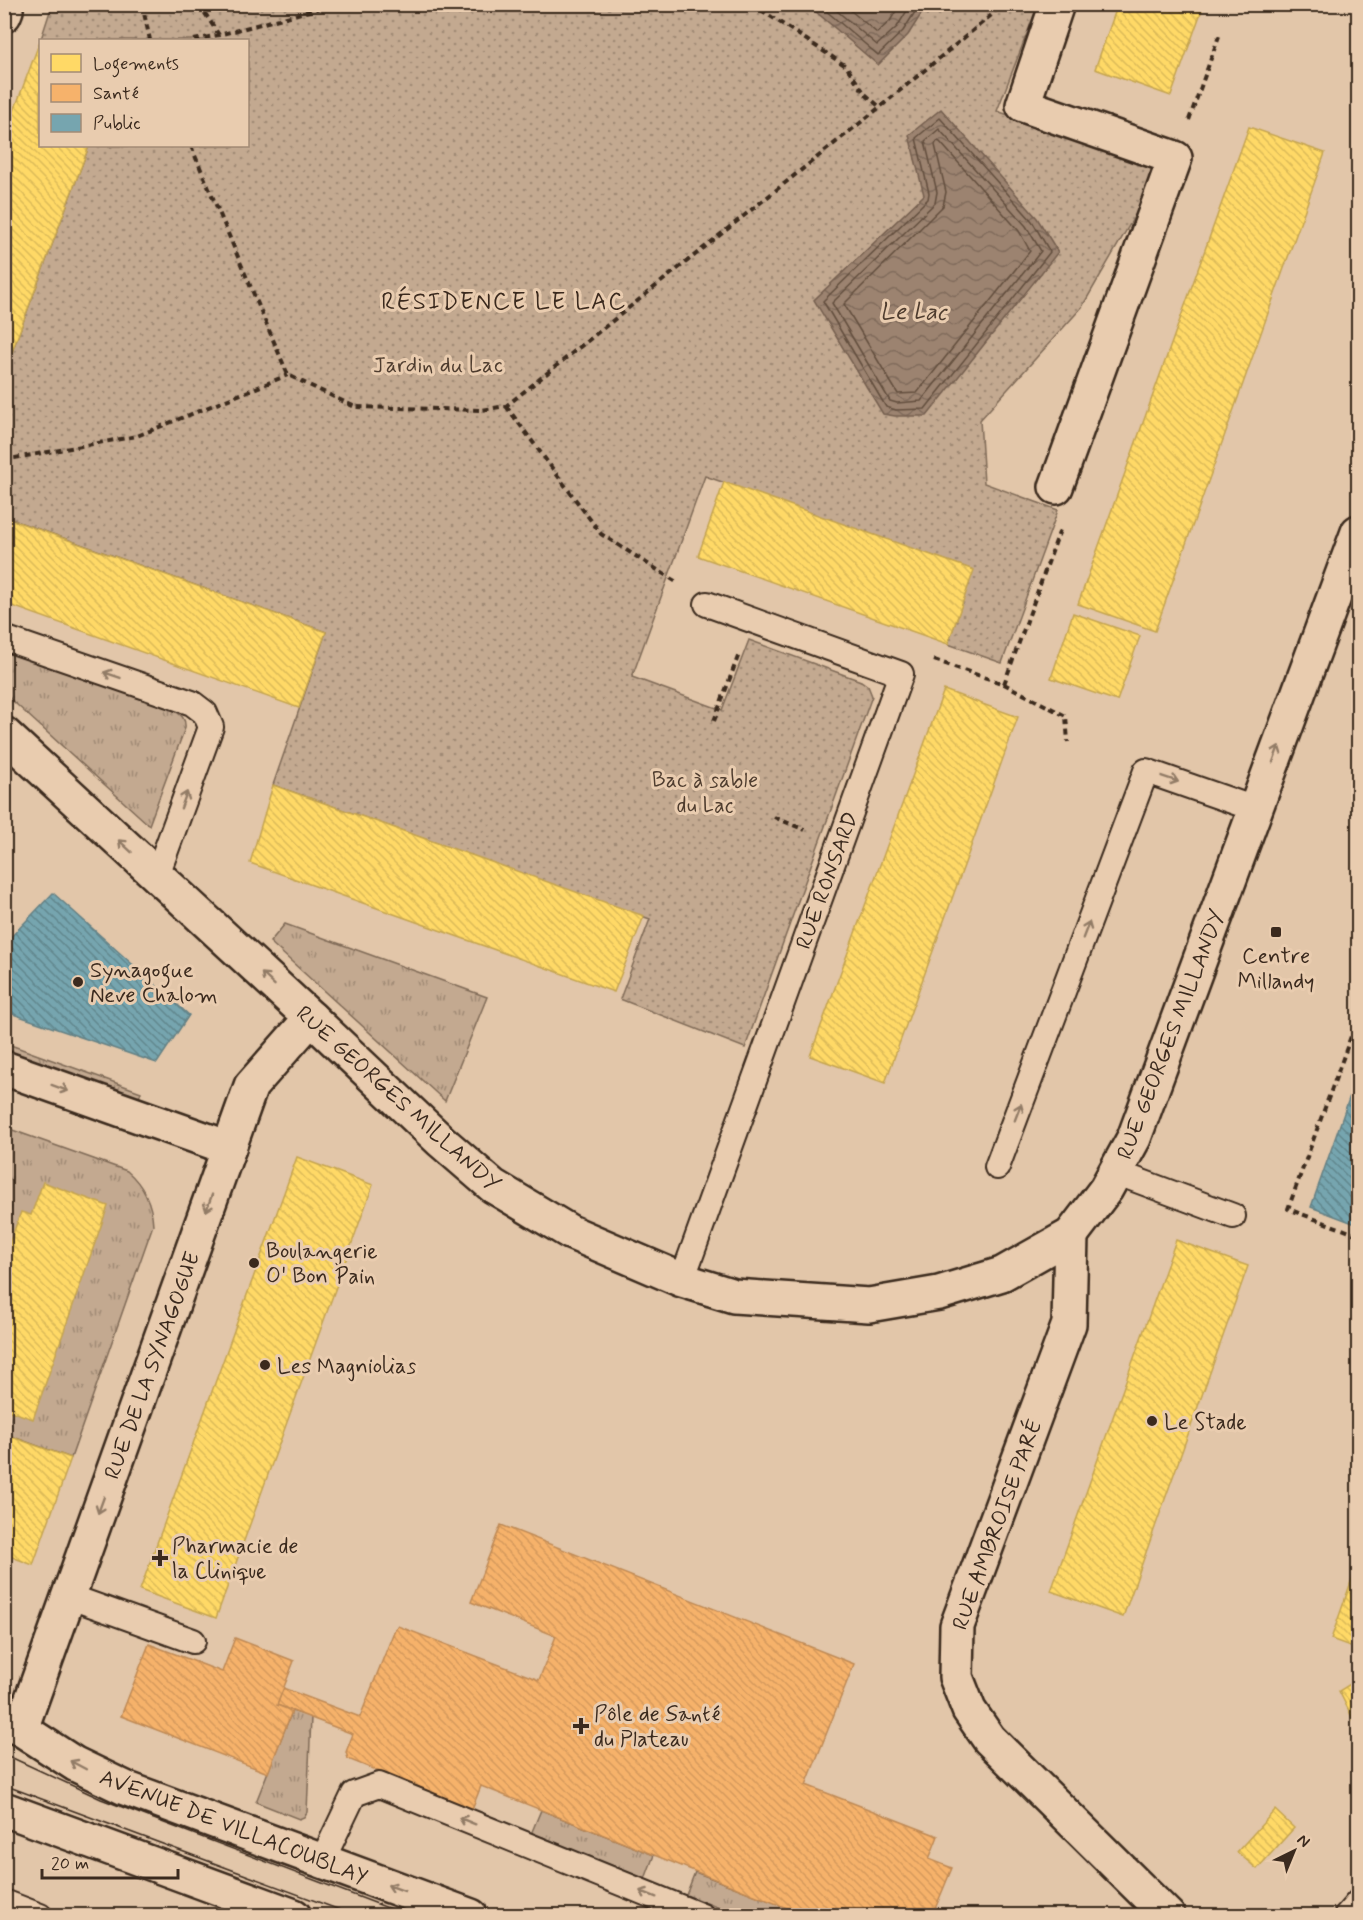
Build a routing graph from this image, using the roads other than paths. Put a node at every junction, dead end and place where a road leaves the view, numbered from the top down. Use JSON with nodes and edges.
{"nodes":[{"id":1,"x":1058,"y":4,"type":"edge"},
{"id":2,"x":4,"y":9,"type":"edge"},
{"id":3,"x":4,"y":15,"type":"edge"},
{"id":4,"x":1056,"y":487,"type":"road end"},
{"id":5,"x":1359,"y":532,"type":"edge"},
{"id":6,"x":707,"y":604,"type":"road end"},
{"id":7,"x":4,"y":638,"type":"edge"},
{"id":8,"x":4,"y":734,"type":"edge"},
{"id":9,"x":1255,"y":809,"type":"junction"},
{"id":10,"x":156,"y":875,"type":"junction"},
{"id":11,"x":311,"y":1018,"type":"junction"},
{"id":12,"x":4,"y":1068,"type":"edge"},
{"id":13,"x":229,"y":1148,"type":"junction"},
{"id":14,"x":997,"y":1167,"type":"dead end"},
{"id":15,"x":1115,"y":1172,"type":"junction"},
{"id":16,"x":1233,"y":1216,"type":"dead end"},
{"id":17,"x":1071,"y":1235,"type":"junction"},
{"id":18,"x":682,"y":1280,"type":"junction"},
{"id":19,"x":68,"y":1596,"type":"junction"},
{"id":20,"x":193,"y":1641,"type":"dead end"},
{"id":21,"x":13,"y":1725,"type":"edge"},
{"id":22,"x":4,"y":1809,"type":"edge"},
{"id":23,"x":322,"y":1861,"type":"junction"},
{"id":24,"x":4,"y":1902,"type":"edge"},
{"id":25,"x":1359,"y":1902,"type":"edge"},
{"id":26,"x":40,"y":1916,"type":"edge"},
{"id":27,"x":294,"y":1916,"type":"edge"},
{"id":28,"x":471,"y":1916,"type":"edge"},
{"id":29,"x":702,"y":1916,"type":"edge"},
{"id":30,"x":1168,"y":1916,"type":"edge"},
{"id":31,"x":1346,"y":1916,"type":"edge"}],
"edges":[{"from":1,"to":4,"type":"street"},
{"from":2,"to":3,"type":"street"},
{"from":9,"to":5,"type":"street","name":"RUE GEORGES MILLANDY","one_way":true},
{"from":6,"to":18,"type":"lane","name":"RUE RONSARD"},
{"from":10,"to":7,"type":"lane","one_way":true},
{"from":10,"to":8,"type":"street","name":"RUE GEORGES MILLANDY","one_way":true},
{"from":14,"to":9,"type":"lane","one_way":true},
{"from":9,"to":15,"type":"street","name":"RUE GEORGES MILLANDY"},
{"from":11,"to":10,"type":"street","name":"RUE GEORGES MILLANDY","one_way":true},
{"from":11,"to":13,"type":"street","name":"RUE DE LA SYNAGOGUE"},
{"from":11,"to":18,"type":"street","name":"RUE GEORGES MILLANDY"},
{"from":12,"to":13,"type":"street","one_way":true},
{"from":13,"to":19,"type":"street","name":"RUE DE LA SYNAGOGUE","one_way":true},
{"from":15,"to":16,"type":"lane"},
{"from":15,"to":17,"type":"street","name":"RUE GEORGES MILLANDY"},
{"from":17,"to":18,"type":"street","name":"RUE GEORGES MILLANDY"},
{"from":17,"to":30,"type":"street","name":"RUE AMBROISE PARÉ"},
{"from":19,"to":20,"type":"lane"},
{"from":19,"to":21,"type":"street","name":"RUE DE LA SYNAGOGUE"},
{"from":23,"to":21,"type":"street","name":"AVENUE DE VILLACOUBLAY","one_way":true},
{"from":22,"to":27,"type":"street"},
{"from":28,"to":23,"type":"street","name":"AVENUE DE VILLACOUBLAY","one_way":true},
{"from":29,"to":23,"type":"lane","one_way":true},
{"from":24,"to":26,"type":"lane"},
{"from":25,"to":31,"type":"lane"}]}
